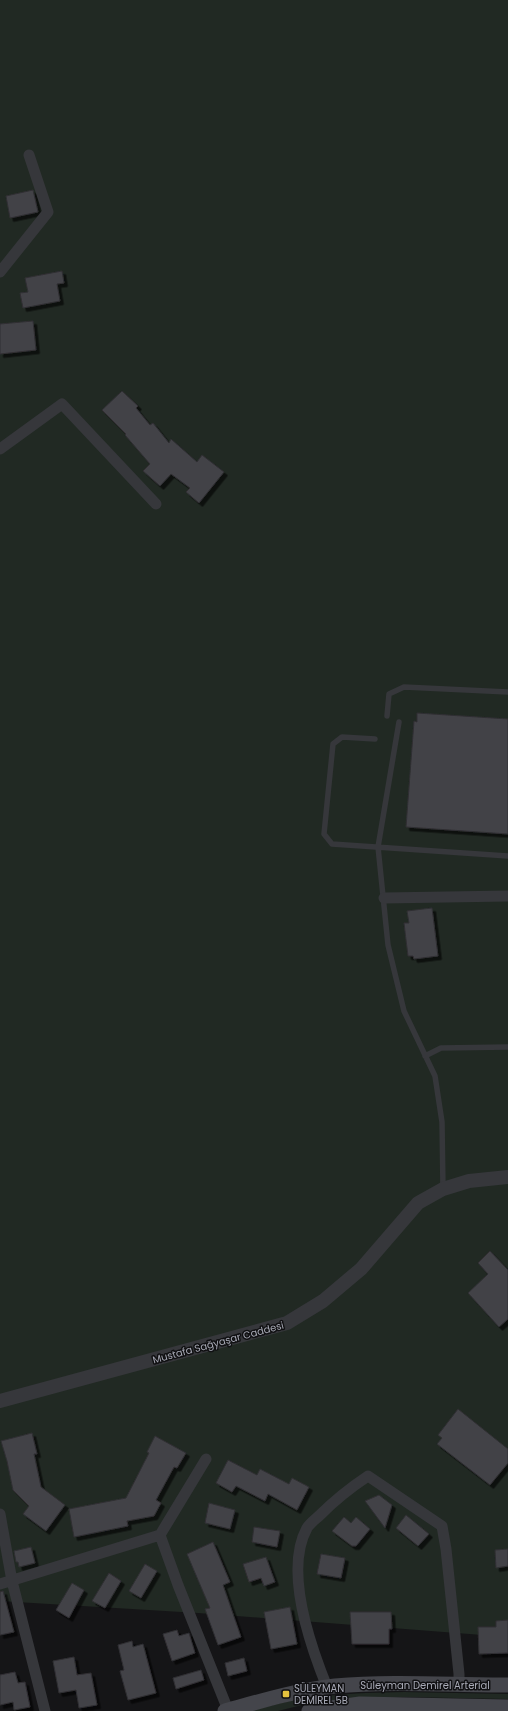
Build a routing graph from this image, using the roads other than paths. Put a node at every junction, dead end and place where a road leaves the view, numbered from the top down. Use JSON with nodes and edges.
{"nodes":[{"id":1,"x":29,"y":155,"type":"dead end"},
{"id":2,"x":0,"y":272,"type":"edge"},
{"id":3,"x":0,"y":449,"type":"edge"},
{"id":4,"x":156,"y":504,"type":"dead end"},
{"id":5,"x":508,"y":692,"type":"edge"},
{"id":6,"x":387,"y":716,"type":"dead end"},
{"id":7,"x":399,"y":722,"type":"dead end"},
{"id":8,"x":375,"y":739,"type":"dead end"},
{"id":9,"x":378,"y":847,"type":"junction"},
{"id":10,"x":508,"y":856,"type":"edge"},
{"id":11,"x":508,"y":896,"type":"edge"},
{"id":12,"x":384,"y":898,"type":"junction"},
{"id":13,"x":508,"y":1047,"type":"edge"},
{"id":14,"x":425,"y":1056,"type":"junction"},
{"id":15,"x":508,"y":1177,"type":"edge"},
{"id":16,"x":443,"y":1189,"type":"junction"},
{"id":17,"x":0,"y":1401,"type":"edge"},
{"id":18,"x":206,"y":1459,"type":"dead end"},
{"id":19,"x":0,"y":1514,"type":"edge"},
{"id":20,"x":160,"y":1535,"type":"junction"},
{"id":21,"x":12,"y":1581,"type":"junction"},
{"id":22,"x":0,"y":1584,"type":"edge"},
{"id":23,"x":458,"y":1685,"type":"junction"},
{"id":24,"x":508,"y":1685,"type":"edge"},
{"id":25,"x":327,"y":1687,"type":"junction"},
{"id":26,"x":508,"y":1707,"type":"edge"},
{"id":27,"x":480,"y":1709,"type":"edge"},
{"id":28,"x":45,"y":1711,"type":"edge"},
{"id":29,"x":226,"y":1711,"type":"edge"},
{"id":30,"x":309,"y":1711,"type":"edge"}],
"edges":[{"from":1,"to":2,"type":"street"},
{"from":3,"to":4,"type":"street"},
{"from":5,"to":6,"type":"lane"},
{"from":7,"to":9,"type":"lane"},
{"from":8,"to":9,"type":"lane"},
{"from":9,"to":10,"type":"lane"},
{"from":9,"to":12,"type":"lane"},
{"from":11,"to":12,"type":"street"},
{"from":12,"to":14,"type":"lane"},
{"from":13,"to":14,"type":"lane"},
{"from":14,"to":16,"type":"lane"},
{"from":15,"to":16,"type":"street","name":"Mustafa Sağyaşar Caddesi"},
{"from":16,"to":17,"type":"street","name":"Mustafa Sağyaşar Caddesi"},
{"from":18,"to":20,"type":"street"},
{"from":19,"to":21,"type":"street"},
{"from":20,"to":21,"type":"street"},
{"from":20,"to":29,"type":"street"},
{"from":21,"to":22,"type":"street"},
{"from":21,"to":28,"type":"street"},
{"from":23,"to":24,"type":"main road","name":"Süleyman Demirel Arterial"},
{"from":23,"to":25,"type":"main road","name":"Süleyman Demirel Arterial"},
{"from":23,"to":25,"type":"street"},
{"from":25,"to":29,"type":"main road","name":"Süleyman Demirel Arterial"},
{"from":26,"to":27,"type":"main road","name":"Süleyman Demirel Arterial"},
{"from":27,"to":30,"type":"main road","name":"Süleyman Demirel Arterial"}]}
